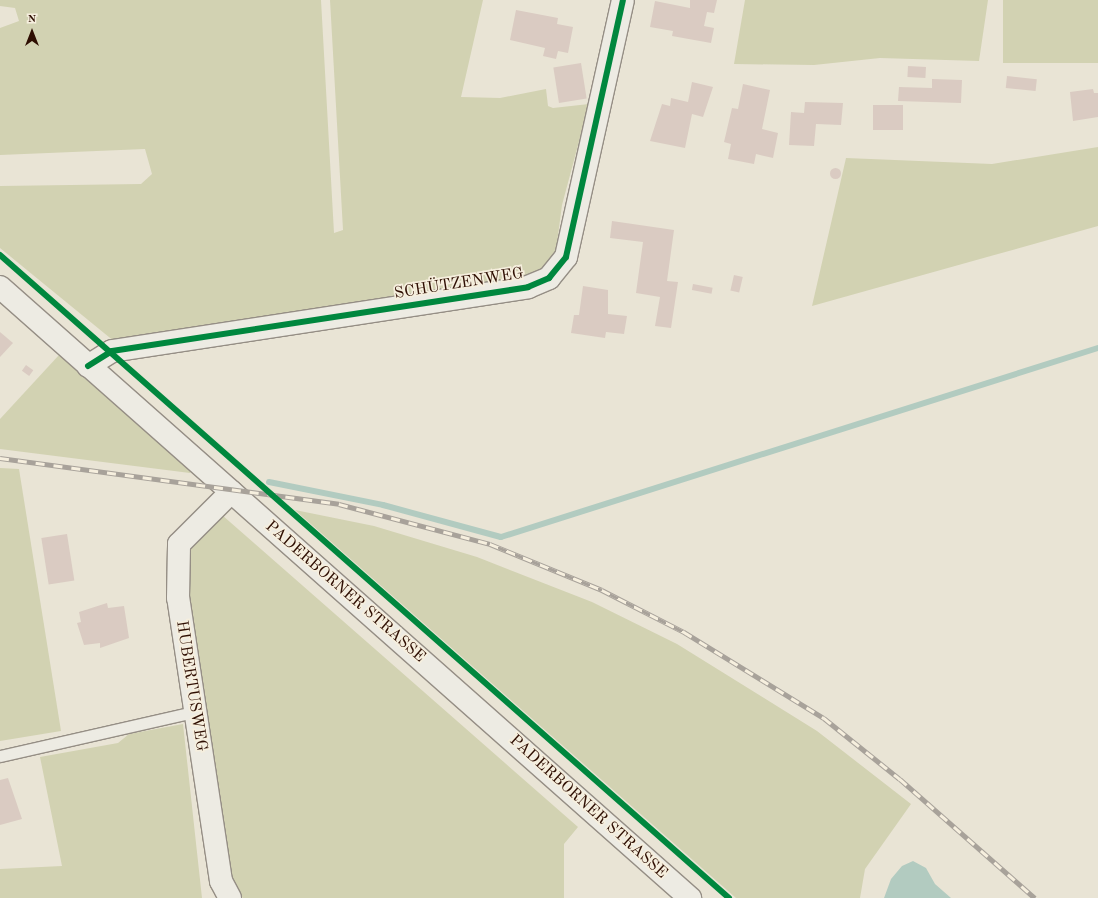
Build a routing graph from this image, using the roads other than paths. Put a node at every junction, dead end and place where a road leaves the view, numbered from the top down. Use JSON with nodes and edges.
{"nodes":[{"id":1,"x":623,"y":0,"type":"edge"},
{"id":2,"x":0,"y":287,"type":"edge"},
{"id":3,"x":88,"y":366,"type":"junction"},
{"id":4,"x":231,"y":492,"type":"junction"},
{"id":5,"x":193,"y":712,"type":"junction"},
{"id":6,"x":0,"y":756,"type":"edge"},
{"id":7,"x":230,"y":898,"type":"edge"},
{"id":8,"x":690,"y":898,"type":"edge"}],
"edges":[{"from":1,"to":3,"type":"street","name":"SCHÜTZENWEG"},
{"from":2,"to":3,"type":"street","name":"PADERBORNER STRASSE"},
{"from":3,"to":4,"type":"street","name":"PADERBORNER STRASSE"},
{"from":4,"to":5,"type":"street","name":"HUBERTUSWEG"},
{"from":4,"to":8,"type":"street","name":"PADERBORNER STRASSE"},
{"from":5,"to":6,"type":"lane"},
{"from":5,"to":7,"type":"street","name":"HUBERTUSWEG"}]}
